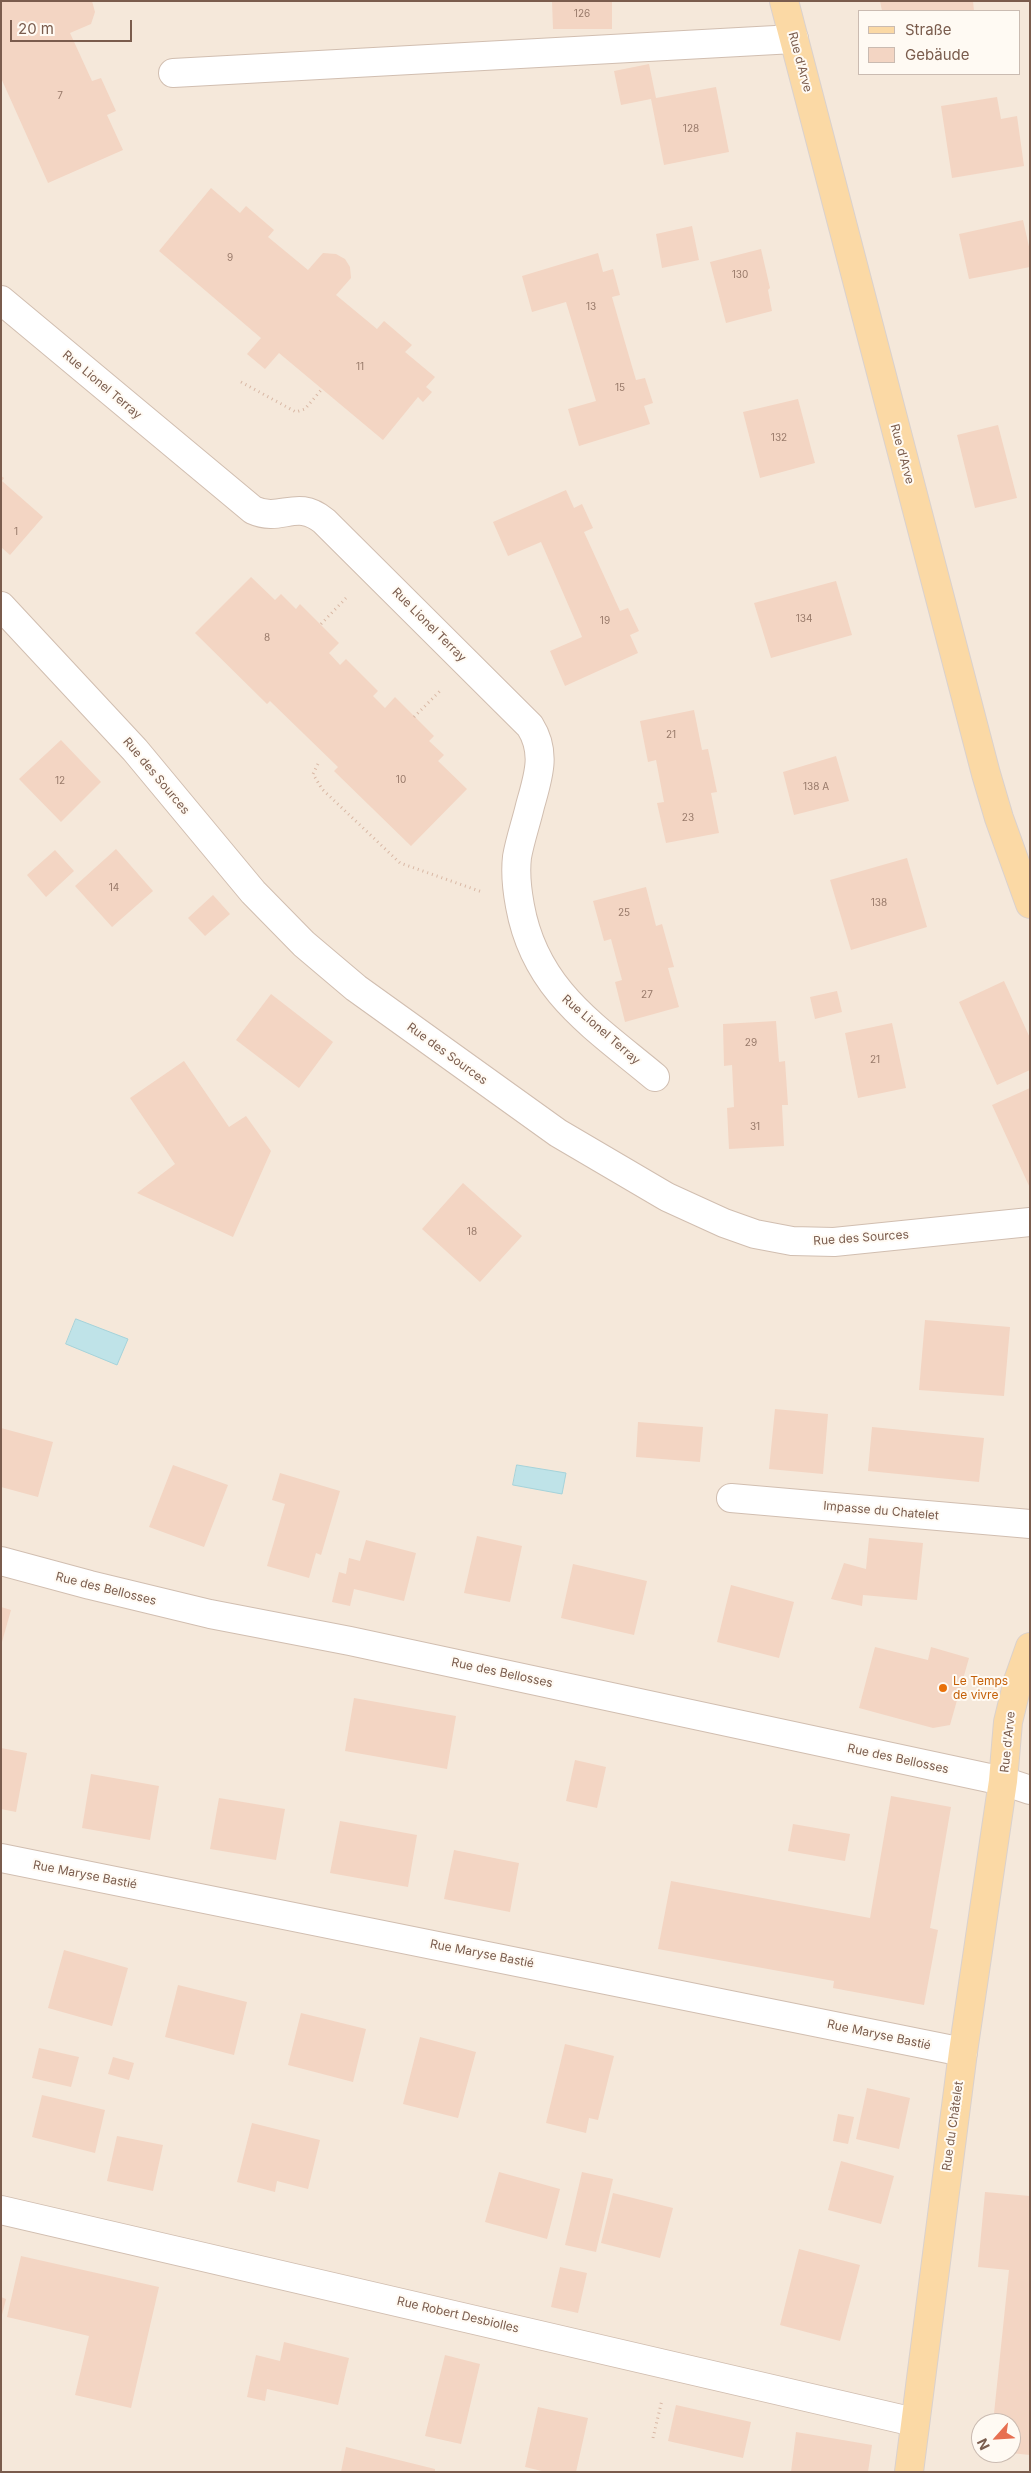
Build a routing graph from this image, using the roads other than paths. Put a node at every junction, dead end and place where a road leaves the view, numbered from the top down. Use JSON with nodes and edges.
{"nodes":[{"id":1,"x":784,"y":1,"type":"edge"},
{"id":2,"x":794,"y":39,"type":"junction"},
{"id":3,"x":173,"y":73,"type":"dead end"},
{"id":4,"x":1,"y":300,"type":"edge"},
{"id":5,"x":1,"y":606,"type":"edge"},
{"id":6,"x":1030,"y":904,"type":"edge"},
{"id":7,"x":655,"y":1077,"type":"dead end"},
{"id":8,"x":1030,"y":1222,"type":"edge"},
{"id":9,"x":732,"y":1498,"type":"dead end"},
{"id":10,"x":1030,"y":1524,"type":"edge"},
{"id":11,"x":1,"y":1561,"type":"edge"},
{"id":12,"x":1030,"y":1646,"type":"edge"},
{"id":13,"x":1003,"y":1781,"type":"junction"},
{"id":14,"x":1030,"y":1790,"type":"edge"},
{"id":15,"x":1,"y":1858,"type":"edge"},
{"id":16,"x":963,"y":2052,"type":"junction"},
{"id":17,"x":1,"y":2210,"type":"edge"},
{"id":18,"x":914,"y":2422,"type":"junction"},
{"id":19,"x":909,"y":2472,"type":"edge"}],
"edges":[{"from":1,"to":2,"type":"main road","name":"Rue d'Arve"},
{"from":2,"to":3,"type":"street"},
{"from":2,"to":6,"type":"main road","name":"Rue d'Arve"},
{"from":4,"to":7,"type":"street","name":"Rue Lionel Terray"},
{"from":5,"to":8,"type":"street","name":"Rue des Sources"},
{"from":9,"to":10,"type":"street","name":"Impasse du Chatelet"},
{"from":11,"to":13,"type":"street","name":"Rue des Bellosses"},
{"from":12,"to":13,"type":"main road","name":"Rue d'Arve"},
{"from":13,"to":14,"type":"street","name":"Rue des Bellosses"},
{"from":13,"to":16,"type":"main road","name":"Rue du Châtelet"},
{"from":15,"to":16,"type":"street","name":"Rue Maryse Bastié"},
{"from":16,"to":18,"type":"main road","name":"Rue du Châtelet"},
{"from":17,"to":18,"type":"street","name":"Rue Robert Desbiolles"},
{"from":18,"to":19,"type":"main road","name":"Rue du Châtelet"}]}
